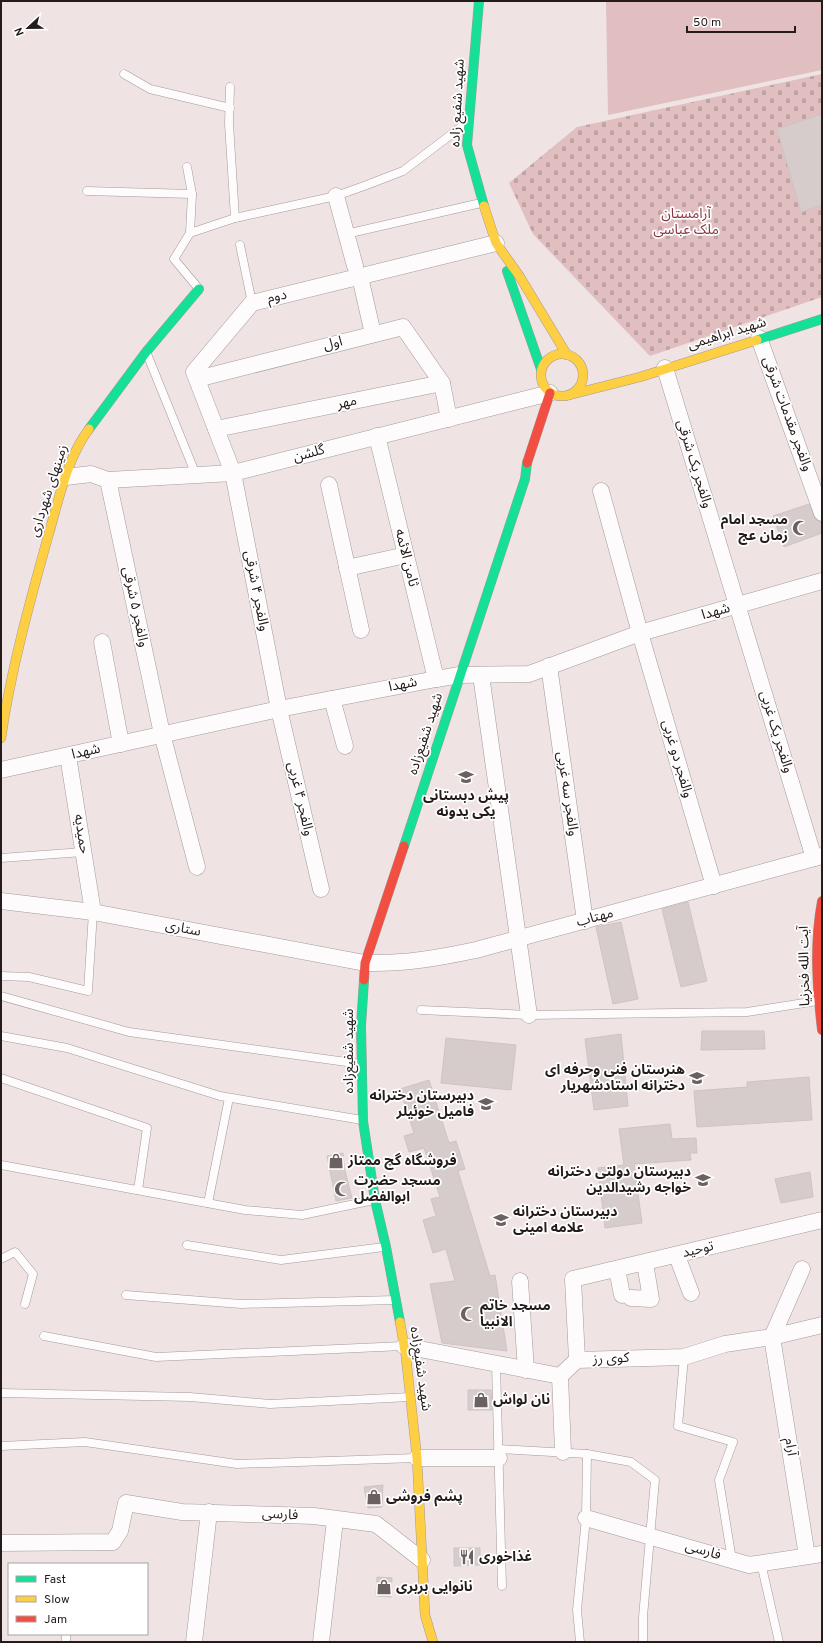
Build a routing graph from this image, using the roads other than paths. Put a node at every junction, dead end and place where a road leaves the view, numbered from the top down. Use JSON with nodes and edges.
{"nodes":[{"id":1,"x":479,"y":1,"type":"edge"},
{"id":2,"x":124,"y":74,"type":"dead end"},
{"id":3,"x":230,"y":87,"type":"dead end"},
{"id":4,"x":230,"y":108,"type":"junction"},
{"id":5,"x":469,"y":121,"type":"junction"},
{"id":6,"x":187,"y":167,"type":"dead end"},
{"id":7,"x":87,"y":191,"type":"dead end"},
{"id":8,"x":192,"y":194,"type":"junction"},
{"id":9,"x":336,"y":196,"type":"junction"},
{"id":10,"x":482,"y":202,"type":"junction"},
{"id":11,"x":235,"y":218,"type":"junction"},
{"id":12,"x":190,"y":233,"type":"junction"},
{"id":13,"x":346,"y":234,"type":"junction"},
{"id":14,"x":240,"y":245,"type":"dead end"},
{"id":15,"x":498,"y":246,"type":"junction"},
{"id":16,"x":357,"y":272,"type":"junction"},
{"id":17,"x":199,"y":289,"type":"joint"},
{"id":18,"x":252,"y":303,"type":"junction"},
{"id":19,"x":822,"y":319,"type":"edge"},
{"id":20,"x":373,"y":334,"type":"junction"},
{"id":21,"x":759,"y":338,"type":"junction"},
{"id":22,"x":146,"y":352,"type":"junction"},
{"id":23,"x":567,"y":354,"type":"junction"},
{"id":24,"x":665,"y":368,"type":"junction"},
{"id":25,"x":541,"y":370,"type":"junction"},
{"id":26,"x":603,"y":376,"type":"dead end"},
{"id":27,"x":640,"y":377,"type":"junction"},
{"id":28,"x":196,"y":379,"type":"junction"},
{"id":29,"x":442,"y":383,"type":"junction"},
{"id":30,"x":554,"y":395,"type":"junction"},
{"id":31,"x":569,"y":396,"type":"junction"},
{"id":32,"x":449,"y":419,"type":"junction"},
{"id":33,"x":216,"y":429,"type":"junction"},
{"id":34,"x":377,"y":436,"type":"junction"},
{"id":35,"x":233,"y":473,"type":"junction"},
{"id":36,"x":196,"y":475,"type":"junction"},
{"id":37,"x":66,"y":477,"type":"junction"},
{"id":38,"x":108,"y":480,"type":"junction"},
{"id":39,"x":330,"y":485,"type":"dead end"},
{"id":40,"x":601,"y":491,"type":"dead end"},
{"id":41,"x":822,"y":513,"type":"edge"},
{"id":42,"x":406,"y":555,"type":"junction"},
{"id":43,"x":347,"y":568,"type":"junction"},
{"id":44,"x":822,"y":581,"type":"edge"},
{"id":45,"x":737,"y":606,"type":"junction"},
{"id":46,"x":361,"y":630,"type":"dead end"},
{"id":47,"x":640,"y":633,"type":"junction"},
{"id":48,"x":102,"y":642,"type":"dead end"},
{"id":49,"x":549,"y":666,"type":"junction"},
{"id":50,"x":460,"y":675,"type":"junction"},
{"id":51,"x":481,"y":675,"type":"junction"},
{"id":52,"x":436,"y":679,"type":"junction"},
{"id":53,"x":332,"y":699,"type":"junction"},
{"id":54,"x":279,"y":709,"type":"junction"},
{"id":55,"x":162,"y":734,"type":"junction"},
{"id":56,"x":1,"y":738,"type":"edge"},
{"id":57,"x":121,"y":744,"type":"junction"},
{"id":58,"x":345,"y":746,"type":"dead end"},
{"id":59,"x":68,"y":756,"type":"junction"},
{"id":60,"x":1,"y":770,"type":"edge"},
{"id":61,"x":83,"y":852,"type":"junction"},
{"id":62,"x":818,"y":857,"type":"edge"},
{"id":63,"x":1,"y":858,"type":"edge"},
{"id":64,"x":197,"y":867,"type":"dead end"},
{"id":65,"x":714,"y":886,"type":"junction"},
{"id":66,"x":321,"y":889,"type":"dead end"},
{"id":67,"x":1,"y":901,"type":"edge"},
{"id":68,"x":822,"y":901,"type":"edge"},
{"id":69,"x":93,"y":912,"type":"junction"},
{"id":70,"x":585,"y":921,"type":"junction"},
{"id":71,"x":519,"y":939,"type":"junction"},
{"id":72,"x":365,"y":963,"type":"junction"},
{"id":73,"x":1,"y":976,"type":"edge"},
{"id":74,"x":1,"y":996,"type":"edge"},
{"id":75,"x":818,"y":1001,"type":"junction"},
{"id":76,"x":421,"y":1010,"type":"dead end"},
{"id":77,"x":529,"y":1015,"type":"junction"},
{"id":78,"x":822,"y":1030,"type":"edge"},
{"id":79,"x":1,"y":1036,"type":"edge"},
{"id":80,"x":362,"y":1064,"type":"junction"},
{"id":81,"x":1,"y":1078,"type":"edge"},
{"id":82,"x":228,"y":1098,"type":"junction"},
{"id":83,"x":363,"y":1121,"type":"junction"},
{"id":84,"x":1,"y":1165,"type":"edge"},
{"id":85,"x":138,"y":1190,"type":"junction"},
{"id":86,"x":375,"y":1200,"type":"junction"},
{"id":87,"x":208,"y":1203,"type":"junction"},
{"id":88,"x":822,"y":1220,"type":"edge"},
{"id":89,"x":187,"y":1246,"type":"dead end"},
{"id":90,"x":386,"y":1246,"type":"junction"},
{"id":91,"x":677,"y":1256,"type":"junction"},
{"id":92,"x":1,"y":1259,"type":"edge"},
{"id":93,"x":645,"y":1263,"type":"junction"},
{"id":94,"x":617,"y":1269,"type":"junction"},
{"id":95,"x":802,"y":1269,"type":"dead end"},
{"id":96,"x":520,"y":1281,"type":"dead end"},
{"id":97,"x":691,"y":1293,"type":"dead end"},
{"id":98,"x":126,"y":1295,"type":"dead end"},
{"id":99,"x":396,"y":1300,"type":"junction"},
{"id":100,"x":25,"y":1304,"type":"dead end"},
{"id":101,"x":822,"y":1325,"type":"edge"},
{"id":102,"x":44,"y":1336,"type":"dead end"},
{"id":103,"x":772,"y":1337,"type":"junction"},
{"id":104,"x":404,"y":1346,"type":"junction"},
{"id":105,"x":684,"y":1357,"type":"junction"},
{"id":106,"x":577,"y":1360,"type":"junction"},
{"id":107,"x":496,"y":1364,"type":"junction"},
{"id":108,"x":526,"y":1370,"type":"junction"},
{"id":109,"x":560,"y":1376,"type":"junction"},
{"id":110,"x":1,"y":1393,"type":"edge"},
{"id":111,"x":410,"y":1397,"type":"junction"},
{"id":112,"x":1,"y":1446,"type":"edge"},
{"id":113,"x":563,"y":1452,"type":"junction"},
{"id":114,"x":498,"y":1454,"type":"junction"},
{"id":115,"x":587,"y":1454,"type":"junction"},
{"id":116,"x":416,"y":1458,"type":"junction"},
{"id":117,"x":208,"y":1512,"type":"junction"},
{"id":118,"x":586,"y":1518,"type":"junction"},
{"id":119,"x":335,"y":1520,"type":"junction"},
{"id":120,"x":650,"y":1536,"type":"junction"},
{"id":121,"x":1,"y":1542,"type":"edge"},
{"id":122,"x":815,"y":1555,"type":"edge"},
{"id":123,"x":422,"y":1560,"type":"junction"},
{"id":124,"x":732,"y":1560,"type":"junction"},
{"id":125,"x":761,"y":1563,"type":"junction"},
{"id":126,"x":502,"y":1586,"type":"dead end"},
{"id":127,"x":194,"y":1642,"type":"edge"},
{"id":128,"x":321,"y":1642,"type":"edge"},
{"id":129,"x":433,"y":1642,"type":"edge"},
{"id":130,"x":580,"y":1642,"type":"edge"},
{"id":131,"x":643,"y":1642,"type":"edge"},
{"id":132,"x":779,"y":1642,"type":"edge"}],
"edges":[{"from":1,"to":5,"type":"main road","name":"شهید شفیع زاده"},
{"from":2,"to":4,"type":"lane"},
{"from":3,"to":4,"type":"lane"},
{"from":4,"to":11,"type":"lane"},
{"from":5,"to":9,"type":"lane"},
{"from":5,"to":10,"type":"main road","name":"شهید شفیع زاده"},
{"from":6,"to":8,"type":"lane"},
{"from":7,"to":8,"type":"lane"},
{"from":8,"to":12,"type":"lane"},
{"from":9,"to":11,"type":"lane"},
{"from":9,"to":13,"type":"street"},
{"from":10,"to":13,"type":"lane"},
{"from":10,"to":15,"type":"main road","name":"شهید شفیع زاده"},
{"from":11,"to":12,"type":"lane"},
{"from":12,"to":17,"type":"lane"},
{"from":13,"to":16,"type":"street"},
{"from":14,"to":18,"type":"lane"},
{"from":15,"to":16,"type":"street","name":"دوم"},
{"from":15,"to":23,"type":"main road","name":"شهید شفیع زاده"},
{"from":15,"to":25,"type":"main road","name":"شهید شفیع زاده"},
{"from":16,"to":18,"type":"street","name":"دوم"},
{"from":16,"to":20,"type":"street"},
{"from":17,"to":22,"type":"main road","name":"زمینهای شهرداری"},
{"from":18,"to":28,"type":"street","name":"دوم"},
{"from":19,"to":21,"type":"main road","name":"شهید ابراهیمی"},
{"from":20,"to":28,"type":"street","name":"اول"},
{"from":20,"to":29,"type":"street","name":"اول"},
{"from":21,"to":24,"type":"main road","name":"شهید ابراهیمی"},
{"from":21,"to":41,"type":"street","name":"والفجر مقدمات شرقی"},
{"from":22,"to":36,"type":"lane"},
{"from":22,"to":37,"type":"main road","name":"زمینهای شهرداری"},
{"from":23,"to":25,"type":"main road"},
{"from":23,"to":31,"type":"main road"},
{"from":24,"to":27,"type":"main road","name":"شهید ابراهیمی"},
{"from":24,"to":45,"type":"street","name":"والفجر یک شرقی"},
{"from":25,"to":30,"type":"main road"},
{"from":26,"to":27,"type":"main road","name":"شهید ابراهیمی"},
{"from":27,"to":31,"type":"main road","name":"شهید ابراهیمی"},
{"from":28,"to":33,"type":"street"},
{"from":29,"to":32,"type":"street"},
{"from":29,"to":33,"type":"street","name":"مهر"},
{"from":30,"to":31,"type":"main road"},
{"from":30,"to":32,"type":"street","name":"گلشن"},
{"from":30,"to":50,"type":"main road","name":"شهید شفیع‌زاده"},
{"from":32,"to":34,"type":"street","name":"گلشن"},
{"from":33,"to":35,"type":"street"},
{"from":34,"to":35,"type":"street","name":"گلشن"},
{"from":34,"to":42,"type":"street","name":"ثامن الائمه"},
{"from":35,"to":36,"type":"street","name":"گلشن"},
{"from":35,"to":54,"type":"street","name":"والفجر ۴ شرقی"},
{"from":36,"to":38,"type":"street","name":"گلشن"},
{"from":37,"to":38,"type":"street","name":"گلشن"},
{"from":37,"to":56,"type":"main road","name":"زمینهای شهرداری"},
{"from":38,"to":55,"type":"street","name":"والفجر ۵ شرقی"},
{"from":39,"to":43,"type":"street"},
{"from":40,"to":47,"type":"street","name":"والفجر دو غربی"},
{"from":42,"to":43,"type":"street"},
{"from":42,"to":52,"type":"street","name":"ثامن الائمه"},
{"from":43,"to":46,"type":"street"},
{"from":44,"to":45,"type":"street","name":"شهدا"},
{"from":45,"to":47,"type":"street","name":"شهدا"},
{"from":45,"to":62,"type":"street","name":"والفجر یک غربی"},
{"from":47,"to":49,"type":"street","name":"شهدا"},
{"from":47,"to":65,"type":"street","name":"والفجر دو غربی"},
{"from":48,"to":57,"type":"street"},
{"from":49,"to":51,"type":"street","name":"شهدا"},
{"from":49,"to":70,"type":"street","name":"والفجر سه غربی"},
{"from":50,"to":51,"type":"street","name":"شهدا"},
{"from":50,"to":52,"type":"street","name":"شهدا"},
{"from":50,"to":72,"type":"main road","name":"شهید شفیع‌زاده"},
{"from":51,"to":71,"type":"street"},
{"from":52,"to":53,"type":"street","name":"شهدا"},
{"from":53,"to":54,"type":"street","name":"شهدا"},
{"from":53,"to":58,"type":"street"},
{"from":54,"to":55,"type":"street","name":"شهدا"},
{"from":54,"to":66,"type":"street","name":"والفجر ۴ غربی"},
{"from":55,"to":57,"type":"street","name":"شهدا"},
{"from":55,"to":64,"type":"street","name":"والفجر ۵ شرقی"},
{"from":57,"to":59,"type":"street","name":"شهدا"},
{"from":59,"to":60,"type":"street","name":"شهدا"},
{"from":59,"to":61,"type":"street","name":"حمیدیه"},
{"from":61,"to":63,"type":"lane"},
{"from":61,"to":69,"type":"street","name":"حمیدیه"},
{"from":62,"to":65,"type":"street","name":"مهتاب"},
{"from":65,"to":70,"type":"street","name":"مهتاب"},
{"from":67,"to":69,"type":"street","name":"ستاری"},
{"from":68,"to":75,"type":"main road","name":"آیت الله فخرنیا"},
{"from":69,"to":72,"type":"street","name":"ستاری"},
{"from":69,"to":73,"type":"lane"},
{"from":70,"to":71,"type":"street","name":"مهتاب"},
{"from":71,"to":72,"type":"street","name":"مهتاب"},
{"from":71,"to":77,"type":"street"},
{"from":72,"to":80,"type":"main road","name":"شهید شفیع‌زاده"},
{"from":74,"to":80,"type":"lane"},
{"from":75,"to":77,"type":"lane"},
{"from":75,"to":78,"type":"main road","name":"آیت الله فخرنیا"},
{"from":76,"to":77,"type":"lane"},
{"from":79,"to":82,"type":"lane"},
{"from":80,"to":83,"type":"main road","name":"شهید شفیع‌زاده"},
{"from":81,"to":85,"type":"lane"},
{"from":82,"to":83,"type":"lane"},
{"from":82,"to":87,"type":"lane"},
{"from":83,"to":86,"type":"main road","name":"شهید شفیع‌زاده"},
{"from":84,"to":85,"type":"lane"},
{"from":85,"to":87,"type":"lane"},
{"from":86,"to":87,"type":"lane"},
{"from":86,"to":90,"type":"main road","name":"شهید شفیع‌زاده"},
{"from":88,"to":91,"type":"street","name":"توحید"},
{"from":89,"to":90,"type":"lane"},
{"from":90,"to":99,"type":"main road","name":"شهید شفیع‌زاده"},
{"from":91,"to":93,"type":"street","name":"توحید"},
{"from":91,"to":97,"type":"street"},
{"from":92,"to":100,"type":"lane"},
{"from":93,"to":94,"type":"street","name":"توحید"},
{"from":93,"to":94,"type":"street"},
{"from":94,"to":106,"type":"street","name":"توحید"},
{"from":95,"to":103,"type":"street"},
{"from":96,"to":108,"type":"street"},
{"from":98,"to":99,"type":"lane"},
{"from":99,"to":104,"type":"main road","name":"شهید شفیع‌زاده"},
{"from":101,"to":103,"type":"street","name":"کوی رز"},
{"from":102,"to":104,"type":"lane"},
{"from":103,"to":105,"type":"street","name":"کوی رز"},
{"from":103,"to":122,"type":"street","name":"آرام"},
{"from":104,"to":107,"type":"street"},
{"from":104,"to":111,"type":"main road","name":"شهید شفیع‌زاده"},
{"from":105,"to":106,"type":"street","name":"کوی رز"},
{"from":105,"to":124,"type":"lane"},
{"from":106,"to":109,"type":"street","name":"کوی رز"},
{"from":107,"to":108,"type":"street"},
{"from":107,"to":114,"type":"lane"},
{"from":108,"to":109,"type":"street"},
{"from":109,"to":113,"type":"street"},
{"from":110,"to":111,"type":"lane"},
{"from":111,"to":116,"type":"main road","name":"شهید شفیع‌زاده"},
{"from":112,"to":116,"type":"lane"},
{"from":113,"to":114,"type":"lane"},
{"from":113,"to":115,"type":"lane"},
{"from":114,"to":116,"type":"street"},
{"from":114,"to":126,"type":"lane"},
{"from":115,"to":118,"type":"lane"},
{"from":115,"to":120,"type":"lane"},
{"from":116,"to":123,"type":"main road","name":"شهید شفیع‌زاده"},
{"from":117,"to":119,"type":"street","name":"فارسی"},
{"from":117,"to":121,"type":"street","name":"فارسی"},
{"from":117,"to":127,"type":"street"},
{"from":118,"to":120,"type":"street","name":"فارسی"},
{"from":118,"to":130,"type":"lane"},
{"from":119,"to":123,"type":"street","name":"فارسی"},
{"from":119,"to":128,"type":"street"},
{"from":120,"to":124,"type":"street","name":"فارسی"},
{"from":120,"to":131,"type":"lane"},
{"from":122,"to":125,"type":"street","name":"فارسی"},
{"from":123,"to":129,"type":"main road","name":"شهید شفیع‌زاده"},
{"from":124,"to":125,"type":"street","name":"فارسی"},
{"from":125,"to":132,"type":"lane"}]}
